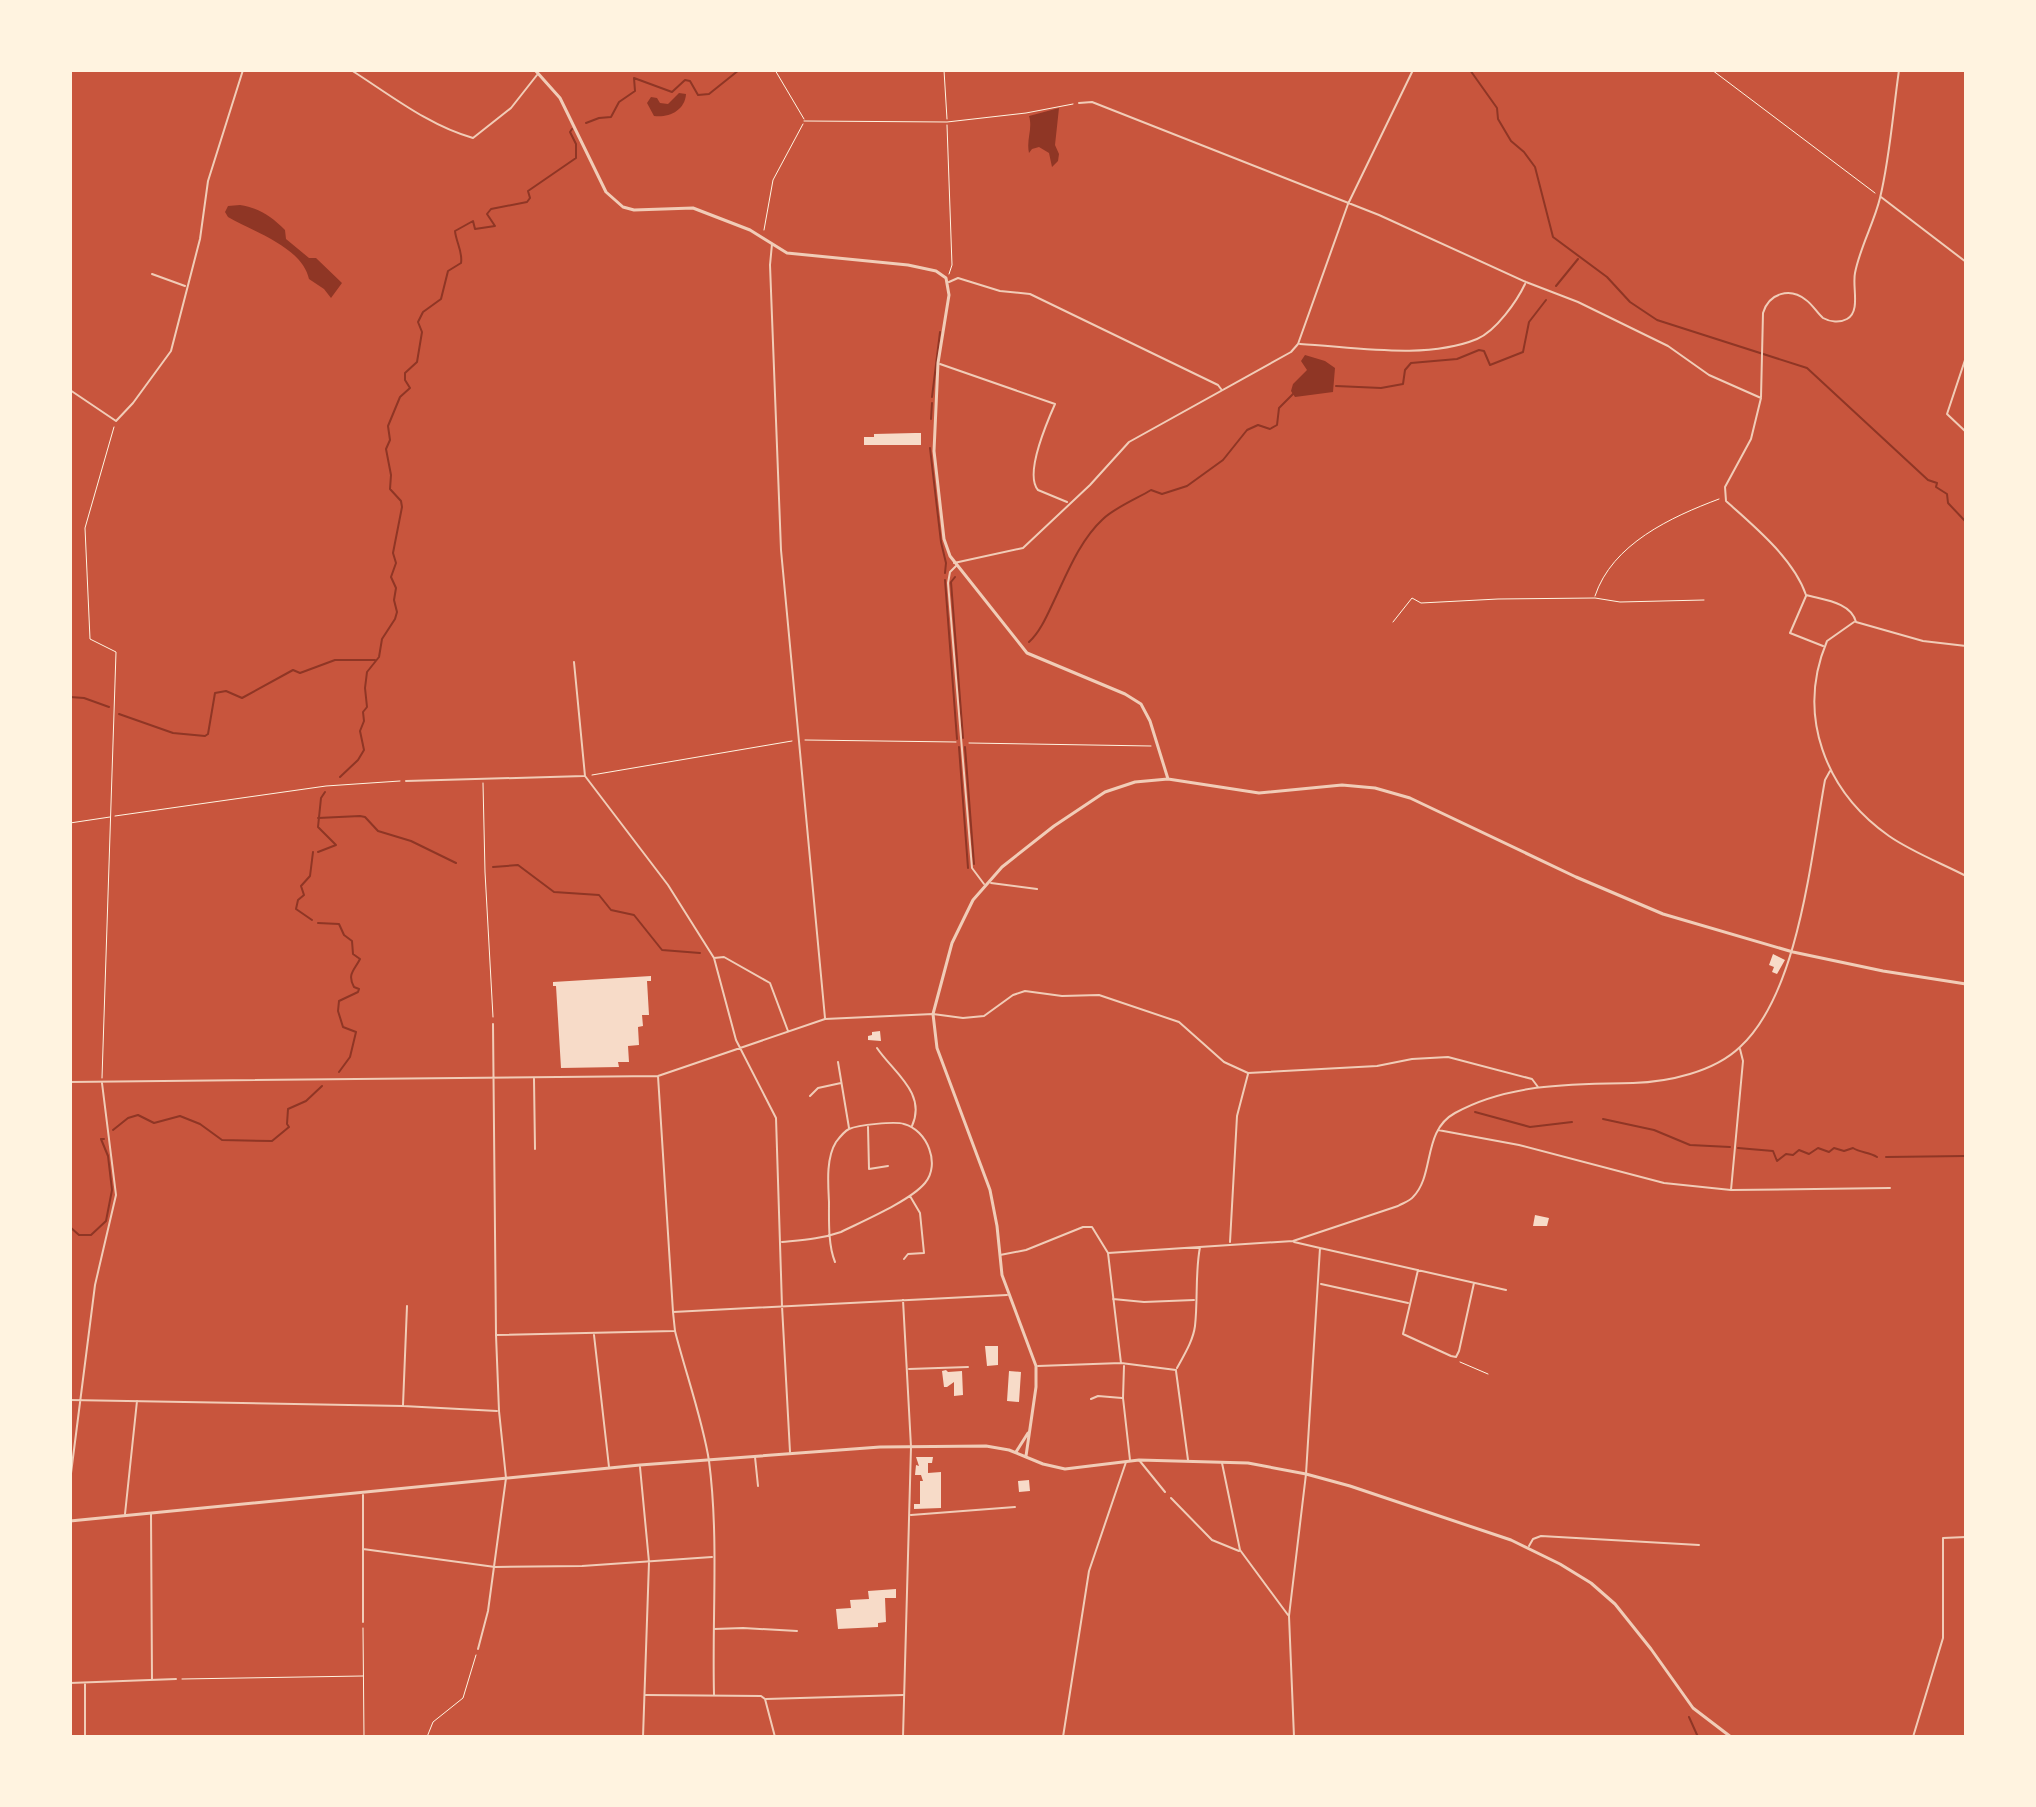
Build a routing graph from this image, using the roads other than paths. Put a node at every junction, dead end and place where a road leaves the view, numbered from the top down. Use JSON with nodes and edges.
{"nodes":[{"id":1,"x":243,"y":70,"type":"edge"},
{"id":2,"x":351,"y":70,"type":"edge"},
{"id":3,"x":1413,"y":70,"type":"edge"},
{"id":4,"x":1899,"y":70,"type":"edge"},
{"id":5,"x":537,"y":72,"type":"edge"},
{"id":6,"x":1079,"y":103,"type":"road end"},
{"id":7,"x":1880,"y":197,"type":"junction"},
{"id":8,"x":1348,"y":204,"type":"junction"},
{"id":9,"x":772,"y":244,"type":"junction"},
{"id":10,"x":1966,"y":262,"type":"edge"},
{"id":11,"x":152,"y":274,"type":"dead end"},
{"id":12,"x":947,"y":280,"type":"junction"},
{"id":13,"x":1526,"y":282,"type":"junction"},
{"id":14,"x":188,"y":286,"type":"junction"},
{"id":15,"x":1298,"y":344,"type":"junction"},
{"id":16,"x":1966,"y":357,"type":"edge"},
{"id":17,"x":938,"y":363,"type":"junction"},
{"id":18,"x":70,"y":390,"type":"edge"},
{"id":19,"x":1222,"y":390,"type":"junction"},
{"id":20,"x":1761,"y":398,"type":"junction"},
{"id":21,"x":1966,"y":432,"type":"edge"},
{"id":22,"x":1068,"y":504,"type":"junction"},
{"id":23,"x":955,"y":565,"type":"junction"},
{"id":24,"x":1806,"y":595,"type":"junction"},
{"id":25,"x":1856,"y":622,"type":"junction"},
{"id":26,"x":1966,"y":646,"type":"edge"},
{"id":27,"x":1825,"y":647,"type":"junction"},
{"id":28,"x":574,"y":662,"type":"dead end"},
{"id":29,"x":1830,"y":771,"type":"junction"},
{"id":30,"x":585,"y":776,"type":"junction"},
{"id":31,"x":1168,"y":779,"type":"junction"},
{"id":32,"x":406,"y":781,"type":"road end"},
{"id":33,"x":1966,"y":876,"type":"edge"},
{"id":34,"x":986,"y":883,"type":"junction"},
{"id":35,"x":1037,"y":889,"type":"dead end"},
{"id":36,"x":1793,"y":952,"type":"junction"},
{"id":37,"x":714,"y":958,"type":"junction"},
{"id":38,"x":1966,"y":984,"type":"edge"},
{"id":39,"x":933,"y":1014,"type":"junction"},
{"id":40,"x":825,"y":1019,"type":"junction"},
{"id":41,"x":493,"y":1024,"type":"road end"},
{"id":42,"x":789,"y":1032,"type":"junction"},
{"id":43,"x":877,"y":1048,"type":"dead end"},
{"id":44,"x":1739,"y":1048,"type":"junction"},
{"id":45,"x":740,"y":1049,"type":"junction"},
{"id":46,"x":838,"y":1062,"type":"dead end"},
{"id":47,"x":1248,"y":1073,"type":"junction"},
{"id":48,"x":658,"y":1076,"type":"junction"},
{"id":49,"x":494,"y":1077,"type":"junction"},
{"id":50,"x":534,"y":1078,"type":"junction"},
{"id":51,"x":70,"y":1082,"type":"edge"},
{"id":52,"x":102,"y":1082,"type":"junction"},
{"id":53,"x":842,"y":1083,"type":"junction"},
{"id":54,"x":1538,"y":1087,"type":"junction"},
{"id":55,"x":810,"y":1096,"type":"dead end"},
{"id":56,"x":868,"y":1126,"type":"junction"},
{"id":57,"x":911,"y":1127,"type":"junction"},
{"id":58,"x":850,"y":1129,"type":"junction"},
{"id":59,"x":1437,"y":1130,"type":"junction"},
{"id":60,"x":535,"y":1149,"type":"dead end"},
{"id":61,"x":888,"y":1166,"type":"dead end"},
{"id":62,"x":1890,"y":1188,"type":"dead end"},
{"id":63,"x":1731,"y":1190,"type":"junction"},
{"id":64,"x":910,"y":1195,"type":"junction"},
{"id":65,"x":831,"y":1236,"type":"junction"},
{"id":66,"x":1293,"y":1241,"type":"junction"},
{"id":67,"x":780,"y":1242,"type":"junction"},
{"id":68,"x":1230,"y":1245,"type":"junction"},
{"id":69,"x":1200,"y":1246,"type":"junction"},
{"id":70,"x":1320,"y":1248,"type":"junction"},
{"id":71,"x":1108,"y":1253,"type":"junction"},
{"id":72,"x":999,"y":1255,"type":"junction"},
{"id":73,"x":904,"y":1259,"type":"dead end"},
{"id":74,"x":835,"y":1262,"type":"dead end"},
{"id":75,"x":1418,"y":1270,"type":"junction"},
{"id":76,"x":1474,"y":1283,"type":"junction"},
{"id":77,"x":1319,"y":1284,"type":"junction"},
{"id":78,"x":1506,"y":1290,"type":"dead end"},
{"id":79,"x":1008,"y":1294,"type":"junction"},
{"id":80,"x":1113,"y":1299,"type":"junction"},
{"id":81,"x":903,"y":1300,"type":"junction"},
{"id":82,"x":1195,"y":1300,"type":"junction"},
{"id":83,"x":1409,"y":1303,"type":"junction"},
{"id":84,"x":407,"y":1306,"type":"dead end"},
{"id":85,"x":782,"y":1306,"type":"junction"},
{"id":86,"x":673,"y":1312,"type":"junction"},
{"id":87,"x":675,"y":1331,"type":"junction"},
{"id":88,"x":594,"y":1333,"type":"junction"},
{"id":89,"x":496,"y":1335,"type":"junction"},
{"id":90,"x":1122,"y":1364,"type":"junction"},
{"id":91,"x":1036,"y":1366,"type":"junction"},
{"id":92,"x":968,"y":1367,"type":"dead end"},
{"id":93,"x":908,"y":1369,"type":"junction"},
{"id":94,"x":1176,"y":1370,"type":"junction"},
{"id":95,"x":1123,"y":1398,"type":"junction"},
{"id":96,"x":1091,"y":1399,"type":"dead end"},
{"id":97,"x":70,"y":1400,"type":"edge"},
{"id":98,"x":80,"y":1400,"type":"junction"},
{"id":99,"x":137,"y":1400,"type":"junction"},
{"id":100,"x":403,"y":1406,"type":"junction"},
{"id":101,"x":499,"y":1411,"type":"junction"},
{"id":102,"x":1030,"y":1429,"type":"junction"},
{"id":103,"x":911,"y":1447,"type":"junction"},
{"id":104,"x":1016,"y":1452,"type":"junction"},
{"id":105,"x":790,"y":1453,"type":"junction"},
{"id":106,"x":755,"y":1456,"type":"junction"},
{"id":107,"x":1026,"y":1456,"type":"junction"},
{"id":108,"x":709,"y":1460,"type":"junction"},
{"id":109,"x":1139,"y":1460,"type":"junction"},
{"id":110,"x":1188,"y":1460,"type":"junction"},
{"id":111,"x":1128,"y":1461,"type":"junction"},
{"id":112,"x":1222,"y":1462,"type":"junction"},
{"id":113,"x":640,"y":1465,"type":"junction"},
{"id":114,"x":609,"y":1469,"type":"junction"},
{"id":115,"x":1306,"y":1474,"type":"junction"},
{"id":116,"x":506,"y":1478,"type":"junction"},
{"id":117,"x":70,"y":1481,"type":"edge"},
{"id":118,"x":758,"y":1486,"type":"dead end"},
{"id":119,"x":363,"y":1491,"type":"junction"},
{"id":120,"x":1165,"y":1492,"type":"dead end"},
{"id":121,"x":1171,"y":1498,"type":"dead end"},
{"id":122,"x":1015,"y":1507,"type":"dead end"},
{"id":123,"x":151,"y":1512,"type":"junction"},
{"id":124,"x":125,"y":1515,"type":"junction"},
{"id":125,"x":910,"y":1515,"type":"junction"},
{"id":126,"x":70,"y":1521,"type":"edge"},
{"id":127,"x":1966,"y":1537,"type":"edge"},
{"id":128,"x":1699,"y":1545,"type":"dead end"},
{"id":129,"x":1528,"y":1548,"type":"junction"},
{"id":130,"x":363,"y":1549,"type":"junction"},
{"id":131,"x":1240,"y":1550,"type":"junction"},
{"id":132,"x":715,"y":1557,"type":"junction"},
{"id":133,"x":649,"y":1562,"type":"junction"},
{"id":134,"x":495,"y":1567,"type":"junction"},
{"id":135,"x":1289,"y":1616,"type":"junction"},
{"id":136,"x":363,"y":1622,"type":"road end"},
{"id":137,"x":712,"y":1629,"type":"junction"},
{"id":138,"x":797,"y":1631,"type":"dead end"},
{"id":139,"x":478,"y":1649,"type":"road end"},
{"id":140,"x":176,"y":1679,"type":"road end"},
{"id":141,"x":152,"y":1680,"type":"junction"},
{"id":142,"x":70,"y":1683,"type":"edge"},
{"id":143,"x":85,"y":1683,"type":"junction"},
{"id":144,"x":714,"y":1694,"type":"junction"},
{"id":145,"x":645,"y":1695,"type":"junction"},
{"id":146,"x":904,"y":1695,"type":"junction"},
{"id":147,"x":765,"y":1699,"type":"junction"},
{"id":148,"x":85,"y":1737,"type":"edge"},
{"id":149,"x":643,"y":1737,"type":"edge"},
{"id":150,"x":775,"y":1737,"type":"edge"},
{"id":151,"x":903,"y":1737,"type":"edge"},
{"id":152,"x":1063,"y":1737,"type":"edge"},
{"id":153,"x":1294,"y":1737,"type":"edge"},
{"id":154,"x":1731,"y":1737,"type":"edge"},
{"id":155,"x":1913,"y":1737,"type":"edge"}],
"edges":[{"from":1,"to":14,"type":"street"},
{"from":2,"to":5,"type":"street"},
{"from":3,"to":8,"type":"street"},
{"from":4,"to":7,"type":"street"},
{"from":5,"to":9,"type":"street"},
{"from":6,"to":8,"type":"street"},
{"from":7,"to":10,"type":"street"},
{"from":7,"to":20,"type":"street"},
{"from":8,"to":13,"type":"street"},
{"from":8,"to":15,"type":"street"},
{"from":9,"to":12,"type":"street"},
{"from":9,"to":40,"type":"street"},
{"from":11,"to":14,"type":"street"},
{"from":12,"to":17,"type":"street"},
{"from":12,"to":19,"type":"street"},
{"from":13,"to":15,"type":"street"},
{"from":13,"to":20,"type":"street"},
{"from":14,"to":18,"type":"street"},
{"from":15,"to":19,"type":"street"},
{"from":16,"to":21,"type":"street"},
{"from":17,"to":22,"type":"street"},
{"from":17,"to":23,"type":"street"},
{"from":19,"to":22,"type":"street"},
{"from":20,"to":24,"type":"street"},
{"from":22,"to":23,"type":"street"},
{"from":23,"to":31,"type":"street"},
{"from":23,"to":34,"type":"street"},
{"from":24,"to":25,"type":"street"},
{"from":24,"to":27,"type":"street"},
{"from":25,"to":26,"type":"street"},
{"from":25,"to":27,"type":"street"},
{"from":27,"to":29,"type":"street"},
{"from":28,"to":30,"type":"street"},
{"from":29,"to":33,"type":"street"},
{"from":29,"to":36,"type":"street"},
{"from":30,"to":32,"type":"street"},
{"from":30,"to":37,"type":"street"},
{"from":31,"to":34,"type":"street"},
{"from":31,"to":36,"type":"street"},
{"from":34,"to":35,"type":"street"},
{"from":34,"to":39,"type":"street"},
{"from":36,"to":38,"type":"street"},
{"from":36,"to":44,"type":"street"},
{"from":37,"to":42,"type":"street"},
{"from":37,"to":45,"type":"street"},
{"from":39,"to":40,"type":"street"},
{"from":39,"to":47,"type":"street"},
{"from":39,"to":72,"type":"street"},
{"from":40,"to":42,"type":"street"},
{"from":41,"to":49,"type":"street"},
{"from":42,"to":45,"type":"street"},
{"from":43,"to":57,"type":"street"},
{"from":44,"to":54,"type":"street"},
{"from":44,"to":63,"type":"street"},
{"from":45,"to":48,"type":"street"},
{"from":45,"to":67,"type":"street"},
{"from":46,"to":53,"type":"street"},
{"from":47,"to":54,"type":"street"},
{"from":47,"to":68,"type":"street"},
{"from":48,"to":50,"type":"street"},
{"from":48,"to":86,"type":"street"},
{"from":49,"to":50,"type":"street"},
{"from":49,"to":52,"type":"street"},
{"from":49,"to":89,"type":"street"},
{"from":50,"to":60,"type":"street"},
{"from":51,"to":52,"type":"street"},
{"from":52,"to":98,"type":"street"},
{"from":53,"to":55,"type":"street"},
{"from":53,"to":58,"type":"street"},
{"from":54,"to":59,"type":"street"},
{"from":56,"to":57,"type":"street"},
{"from":56,"to":58,"type":"street"},
{"from":56,"to":61,"type":"street"},
{"from":57,"to":64,"type":"street"},
{"from":58,"to":65,"type":"street"},
{"from":59,"to":63,"type":"street"},
{"from":59,"to":66,"type":"street"},
{"from":62,"to":63,"type":"street"},
{"from":64,"to":65,"type":"street"},
{"from":64,"to":73,"type":"street"},
{"from":65,"to":67,"type":"street"},
{"from":65,"to":74,"type":"street"},
{"from":66,"to":68,"type":"street"},
{"from":66,"to":70,"type":"street"},
{"from":67,"to":85,"type":"street"},
{"from":68,"to":69,"type":"street"},
{"from":69,"to":71,"type":"street"},
{"from":69,"to":82,"type":"street"},
{"from":70,"to":75,"type":"street"},
{"from":70,"to":77,"type":"street"},
{"from":71,"to":72,"type":"street"},
{"from":71,"to":80,"type":"street"},
{"from":72,"to":79,"type":"street"},
{"from":75,"to":76,"type":"street"},
{"from":75,"to":83,"type":"street"},
{"from":76,"to":78,"type":"street"},
{"from":76,"to":83,"type":"street"},
{"from":77,"to":83,"type":"street"},
{"from":77,"to":115,"type":"street"},
{"from":79,"to":81,"type":"street"},
{"from":79,"to":91,"type":"street"},
{"from":80,"to":82,"type":"street"},
{"from":80,"to":90,"type":"street"},
{"from":81,"to":85,"type":"street"},
{"from":81,"to":93,"type":"street"},
{"from":82,"to":94,"type":"street"},
{"from":84,"to":100,"type":"street"},
{"from":85,"to":86,"type":"street"},
{"from":85,"to":105,"type":"street"},
{"from":86,"to":87,"type":"street"},
{"from":87,"to":88,"type":"street"},
{"from":87,"to":108,"type":"street"},
{"from":88,"to":89,"type":"street"},
{"from":88,"to":114,"type":"street"},
{"from":89,"to":101,"type":"street"},
{"from":90,"to":91,"type":"street"},
{"from":90,"to":94,"type":"street"},
{"from":90,"to":95,"type":"street"},
{"from":91,"to":102,"type":"street"},
{"from":92,"to":93,"type":"street"},
{"from":93,"to":103,"type":"street"},
{"from":94,"to":110,"type":"street"},
{"from":95,"to":96,"type":"street"},
{"from":95,"to":111,"type":"street"},
{"from":97,"to":98,"type":"street"},
{"from":98,"to":99,"type":"street"},
{"from":98,"to":117,"type":"street"},
{"from":99,"to":100,"type":"street"},
{"from":99,"to":124,"type":"street"},
{"from":100,"to":101,"type":"street"},
{"from":101,"to":116,"type":"street"},
{"from":102,"to":104,"type":"street"},
{"from":102,"to":107,"type":"street"},
{"from":103,"to":104,"type":"street"},
{"from":103,"to":105,"type":"street"},
{"from":103,"to":125,"type":"street"},
{"from":104,"to":107,"type":"street"},
{"from":105,"to":106,"type":"street"},
{"from":106,"to":108,"type":"street"},
{"from":106,"to":118,"type":"street"},
{"from":107,"to":111,"type":"street"},
{"from":108,"to":113,"type":"street"},
{"from":108,"to":132,"type":"street"},
{"from":109,"to":110,"type":"street"},
{"from":109,"to":111,"type":"street"},
{"from":109,"to":120,"type":"street"},
{"from":110,"to":112,"type":"street"},
{"from":111,"to":152,"type":"street"},
{"from":112,"to":115,"type":"street"},
{"from":112,"to":131,"type":"street"},
{"from":113,"to":114,"type":"street"},
{"from":113,"to":133,"type":"street"},
{"from":114,"to":116,"type":"street"},
{"from":115,"to":129,"type":"street"},
{"from":115,"to":135,"type":"street"},
{"from":116,"to":119,"type":"street"},
{"from":116,"to":134,"type":"street"},
{"from":119,"to":123,"type":"street"},
{"from":119,"to":130,"type":"street"},
{"from":121,"to":131,"type":"street"},
{"from":122,"to":125,"type":"street"},
{"from":123,"to":124,"type":"street"},
{"from":123,"to":141,"type":"street"},
{"from":124,"to":126,"type":"street"},
{"from":125,"to":146,"type":"street"},
{"from":127,"to":155,"type":"street"},
{"from":128,"to":129,"type":"street"},
{"from":129,"to":154,"type":"street"},
{"from":130,"to":134,"type":"street"},
{"from":130,"to":136,"type":"street"},
{"from":131,"to":135,"type":"street"},
{"from":132,"to":133,"type":"street"},
{"from":132,"to":137,"type":"street"},
{"from":133,"to":134,"type":"street"},
{"from":133,"to":145,"type":"street"},
{"from":134,"to":139,"type":"street"},
{"from":135,"to":153,"type":"street"},
{"from":137,"to":138,"type":"street"},
{"from":137,"to":144,"type":"street"},
{"from":140,"to":141,"type":"street"},
{"from":141,"to":143,"type":"street"},
{"from":142,"to":143,"type":"street"},
{"from":143,"to":148,"type":"street"},
{"from":144,"to":145,"type":"street"},
{"from":144,"to":147,"type":"street"},
{"from":145,"to":149,"type":"street"},
{"from":146,"to":147,"type":"street"},
{"from":146,"to":151,"type":"street"},
{"from":147,"to":150,"type":"street"}]}
